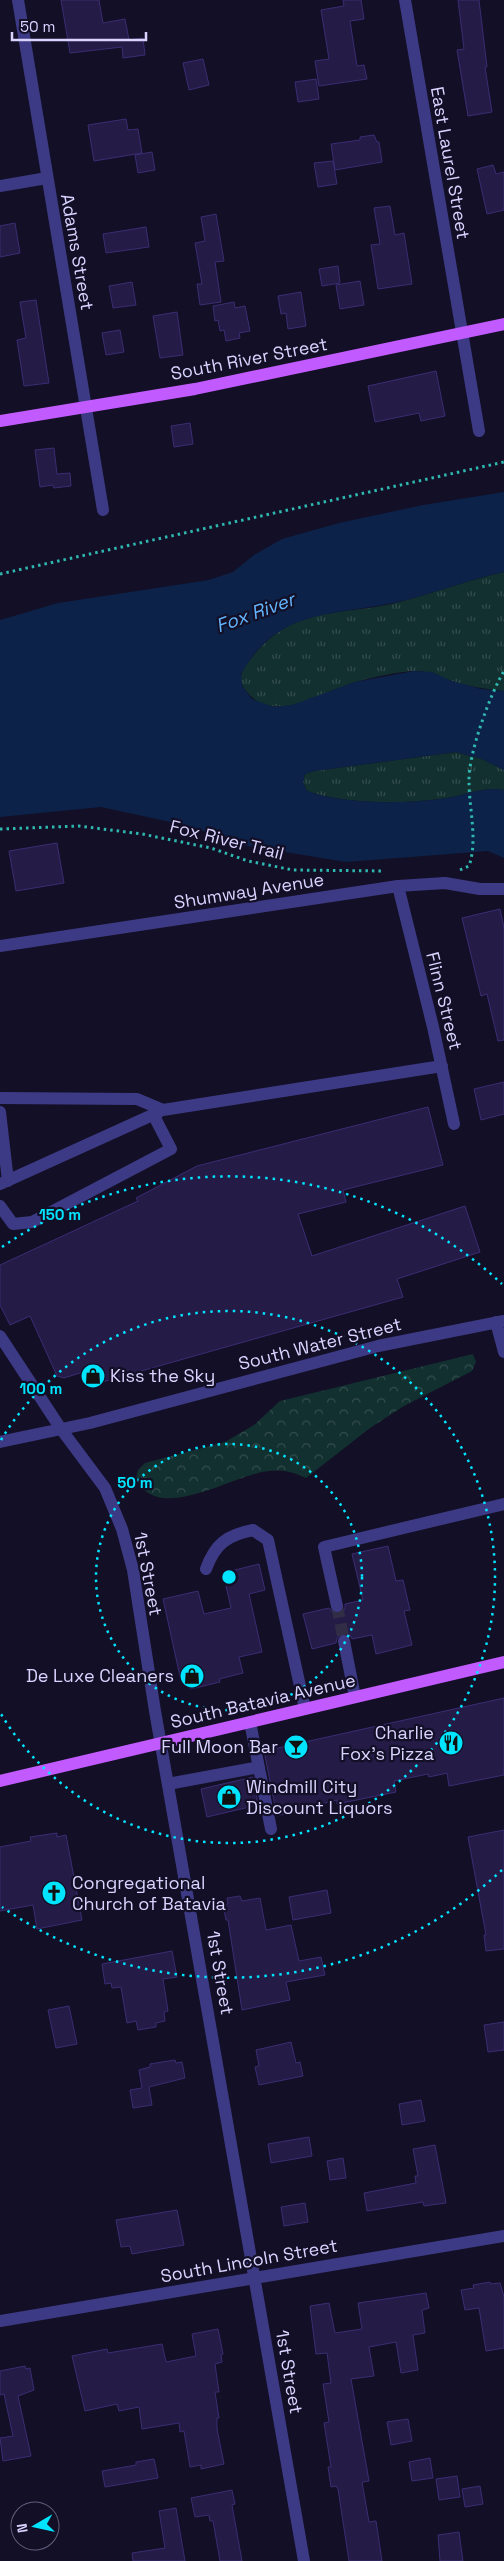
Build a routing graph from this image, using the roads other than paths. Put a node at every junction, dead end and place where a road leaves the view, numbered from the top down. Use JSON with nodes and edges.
{"nodes":[{"id":1,"x":18,"y":0,"type":"edge"},
{"id":2,"x":405,"y":0,"type":"edge"},
{"id":3,"x":47,"y":178,"type":"junction"},
{"id":4,"x":0,"y":186,"type":"edge"},
{"id":5,"x":504,"y":324,"type":"edge"},
{"id":6,"x":461,"y":333,"type":"junction"},
{"id":7,"x":86,"y":407,"type":"junction"},
{"id":8,"x":0,"y":421,"type":"edge"},
{"id":9,"x":479,"y":431,"type":"dead end"},
{"id":10,"x":103,"y":510,"type":"dead end"},
{"id":11,"x":398,"y":886,"type":"junction"},
{"id":12,"x":504,"y":888,"type":"edge"},
{"id":13,"x":0,"y":946,"type":"edge"},
{"id":14,"x":442,"y":1066,"type":"junction"},
{"id":15,"x":0,"y":1098,"type":"edge"},
{"id":16,"x":0,"y":1112,"type":"edge"},
{"id":17,"x":158,"y":1112,"type":"junction"},
{"id":18,"x":454,"y":1124,"type":"dead end"},
{"id":19,"x":4,"y":1183,"type":"edge"},
{"id":20,"x":0,"y":1206,"type":"edge"},
{"id":21,"x":500,"y":1321,"type":"edge"},
{"id":22,"x":0,"y":1336,"type":"edge"},
{"id":23,"x":504,"y":1352,"type":"edge"},
{"id":24,"x":61,"y":1429,"type":"junction"},
{"id":25,"x":0,"y":1442,"type":"edge"},
{"id":26,"x":504,"y":1504,"type":"edge"},
{"id":27,"x":206,"y":1569,"type":"dead end"},
{"id":28,"x":337,"y":1606,"type":"tunnel mouth"},
{"id":29,"x":344,"y":1641,"type":"tunnel mouth"},
{"id":30,"x":504,"y":1662,"type":"edge"},
{"id":31,"x":356,"y":1697,"type":"junction"},
{"id":32,"x":305,"y":1709,"type":"junction"},
{"id":33,"x":250,"y":1722,"type":"junction"},
{"id":34,"x":160,"y":1743,"type":"junction"},
{"id":35,"x":259,"y":1767,"type":"junction"},
{"id":36,"x":0,"y":1781,"type":"edge"},
{"id":37,"x":168,"y":1784,"type":"junction"},
{"id":38,"x":271,"y":1829,"type":"dead end"},
{"id":39,"x":504,"y":2236,"type":"edge"},
{"id":40,"x":255,"y":2278,"type":"junction"},
{"id":41,"x":0,"y":2321,"type":"edge"},
{"id":42,"x":304,"y":2561,"type":"edge"}],
"edges":[{"from":1,"to":3,"type":"street","name":"Adams Street"},
{"from":2,"to":6,"type":"street","name":"East Laurel Street"},
{"from":3,"to":4,"type":"street"},
{"from":3,"to":7,"type":"street","name":"Adams Street"},
{"from":5,"to":6,"type":"main road","name":"South River Street"},
{"from":6,"to":7,"type":"main road","name":"South River Street"},
{"from":6,"to":9,"type":"street","name":"East Laurel Street"},
{"from":7,"to":8,"type":"main road","name":"South River Street"},
{"from":7,"to":10,"type":"street","name":"Adams Street"},
{"from":11,"to":12,"type":"street","name":"Shumway Avenue"},
{"from":11,"to":13,"type":"street","name":"Shumway Avenue"},
{"from":11,"to":14,"type":"street","name":"Flinn Street"},
{"from":14,"to":17,"type":"street"},
{"from":14,"to":18,"type":"street","name":"Flinn Street"},
{"from":15,"to":17,"type":"street"},
{"from":16,"to":19,"type":"street"},
{"from":17,"to":19,"type":"street"},
{"from":17,"to":20,"type":"street"},
{"from":21,"to":23,"type":"street"},
{"from":21,"to":24,"type":"street","name":"South Water Street"},
{"from":22,"to":24,"type":"street","name":"1st Street"},
{"from":24,"to":25,"type":"street","name":"South Water Street"},
{"from":24,"to":34,"type":"street","name":"1st Street"},
{"from":26,"to":28,"type":"street"},
{"from":27,"to":32,"type":"street"},
{"from":29,"to":31,"type":"street"},
{"from":30,"to":31,"type":"main road","name":"South Batavia Avenue"},
{"from":31,"to":32,"type":"main road","name":"South Batavia Avenue"},
{"from":32,"to":33,"type":"main road","name":"South Batavia Avenue"},
{"from":33,"to":34,"type":"main road","name":"South Batavia Avenue"},
{"from":33,"to":35,"type":"street"},
{"from":34,"to":36,"type":"main road","name":"South Batavia Avenue"},
{"from":34,"to":37,"type":"street","name":"1st Street"},
{"from":35,"to":37,"type":"street"},
{"from":35,"to":38,"type":"street"},
{"from":37,"to":40,"type":"street","name":"1st Street"},
{"from":39,"to":40,"type":"street","name":"South Lincoln Street"},
{"from":40,"to":41,"type":"street","name":"South Lincoln Street"},
{"from":40,"to":42,"type":"street","name":"1st Street"}]}
